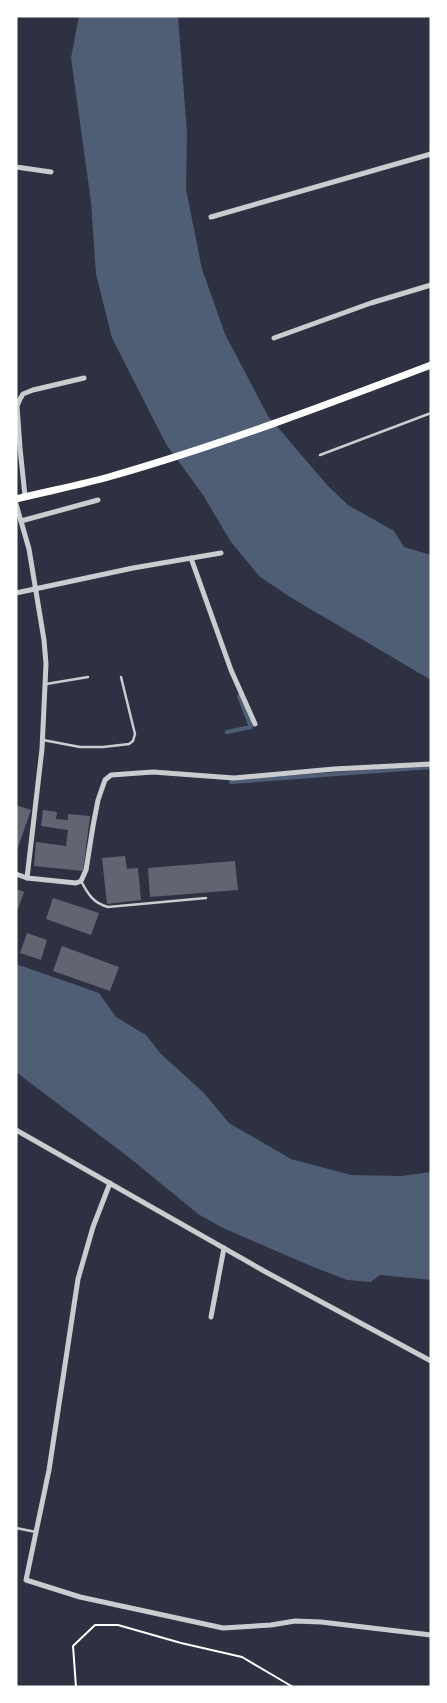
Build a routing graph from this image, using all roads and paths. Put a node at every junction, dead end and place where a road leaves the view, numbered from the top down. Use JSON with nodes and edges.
{"nodes":[{"id":1,"x":431,"y":154,"type":"edge"},
{"id":2,"x":16,"y":166,"type":"edge"},
{"id":3,"x":51,"y":172,"type":"dead end"},
{"id":4,"x":211,"y":217,"type":"dead end"},
{"id":5,"x":431,"y":285,"type":"edge"},
{"id":6,"x":274,"y":338,"type":"dead end"},
{"id":7,"x":431,"y":365,"type":"edge"},
{"id":8,"x":84,"y":378,"type":"dead end"},
{"id":9,"x":431,"y":414,"type":"edge"},
{"id":10,"x":320,"y":455,"type":"dead end"},
{"id":11,"x":25,"y":496,"type":"junction"},
{"id":12,"x":16,"y":498,"type":"edge"},
{"id":13,"x":98,"y":500,"type":"dead end"},
{"id":14,"x":16,"y":504,"type":"edge"},
{"id":15,"x":21,"y":520,"type":"junction"},
{"id":16,"x":221,"y":553,"type":"dead end"},
{"id":17,"x":191,"y":558,"type":"junction"},
{"id":18,"x":35,"y":589,"type":"junction"},
{"id":19,"x":16,"y":593,"type":"edge"},
{"id":20,"x":88,"y":677,"type":"dead end"},
{"id":21,"x":121,"y":677,"type":"dead end"},
{"id":22,"x":45,"y":685,"type":"junction"},
{"id":23,"x":255,"y":724,"type":"dead end"},
{"id":24,"x":42,"y":740,"type":"junction"},
{"id":25,"x":431,"y":764,"type":"edge"},
{"id":26,"x":16,"y":874,"type":"edge"},
{"id":27,"x":27,"y":878,"type":"junction"},
{"id":28,"x":81,"y":881,"type":"junction"},
{"id":29,"x":206,"y":898,"type":"dead end"},
{"id":30,"x":16,"y":1130,"type":"edge"},
{"id":31,"x":110,"y":1183,"type":"junction"},
{"id":32,"x":224,"y":1248,"type":"junction"},
{"id":33,"x":211,"y":1316,"type":"dead end"},
{"id":34,"x":431,"y":1362,"type":"edge"},
{"id":35,"x":16,"y":1528,"type":"edge"},
{"id":36,"x":36,"y":1532,"type":"junction"},
{"id":37,"x":431,"y":1635,"type":"edge"},
{"id":38,"x":292,"y":1686,"type":"edge"},
{"id":39,"x":76,"y":1687,"type":"edge"}],
"edges":[{"from":1,"to":4,"type":"street"},
{"from":2,"to":3,"type":"street"},
{"from":5,"to":6,"type":"street"},
{"from":7,"to":11,"type":"main road"},
{"from":8,"to":11,"type":"street"},
{"from":9,"to":10,"type":"lane"},
{"from":11,"to":12,"type":"main road"},
{"from":13,"to":15,"type":"street"},
{"from":14,"to":15,"type":"street"},
{"from":15,"to":18,"type":"street"},
{"from":16,"to":17,"type":"street"},
{"from":17,"to":18,"type":"street"},
{"from":17,"to":23,"type":"street"},
{"from":18,"to":19,"type":"street"},
{"from":18,"to":22,"type":"street"},
{"from":20,"to":22,"type":"lane"},
{"from":21,"to":24,"type":"lane"},
{"from":22,"to":24,"type":"street"},
{"from":24,"to":27,"type":"street"},
{"from":25,"to":28,"type":"street"},
{"from":26,"to":27,"type":"street"},
{"from":27,"to":28,"type":"street"},
{"from":28,"to":29,"type":"lane"},
{"from":30,"to":31,"type":"street"},
{"from":31,"to":32,"type":"street"},
{"from":31,"to":36,"type":"street"},
{"from":32,"to":33,"type":"street"},
{"from":32,"to":34,"type":"street"},
{"from":35,"to":36,"type":"lane"},
{"from":36,"to":37,"type":"street"},
{"from":38,"to":39,"type":"path"}]}
